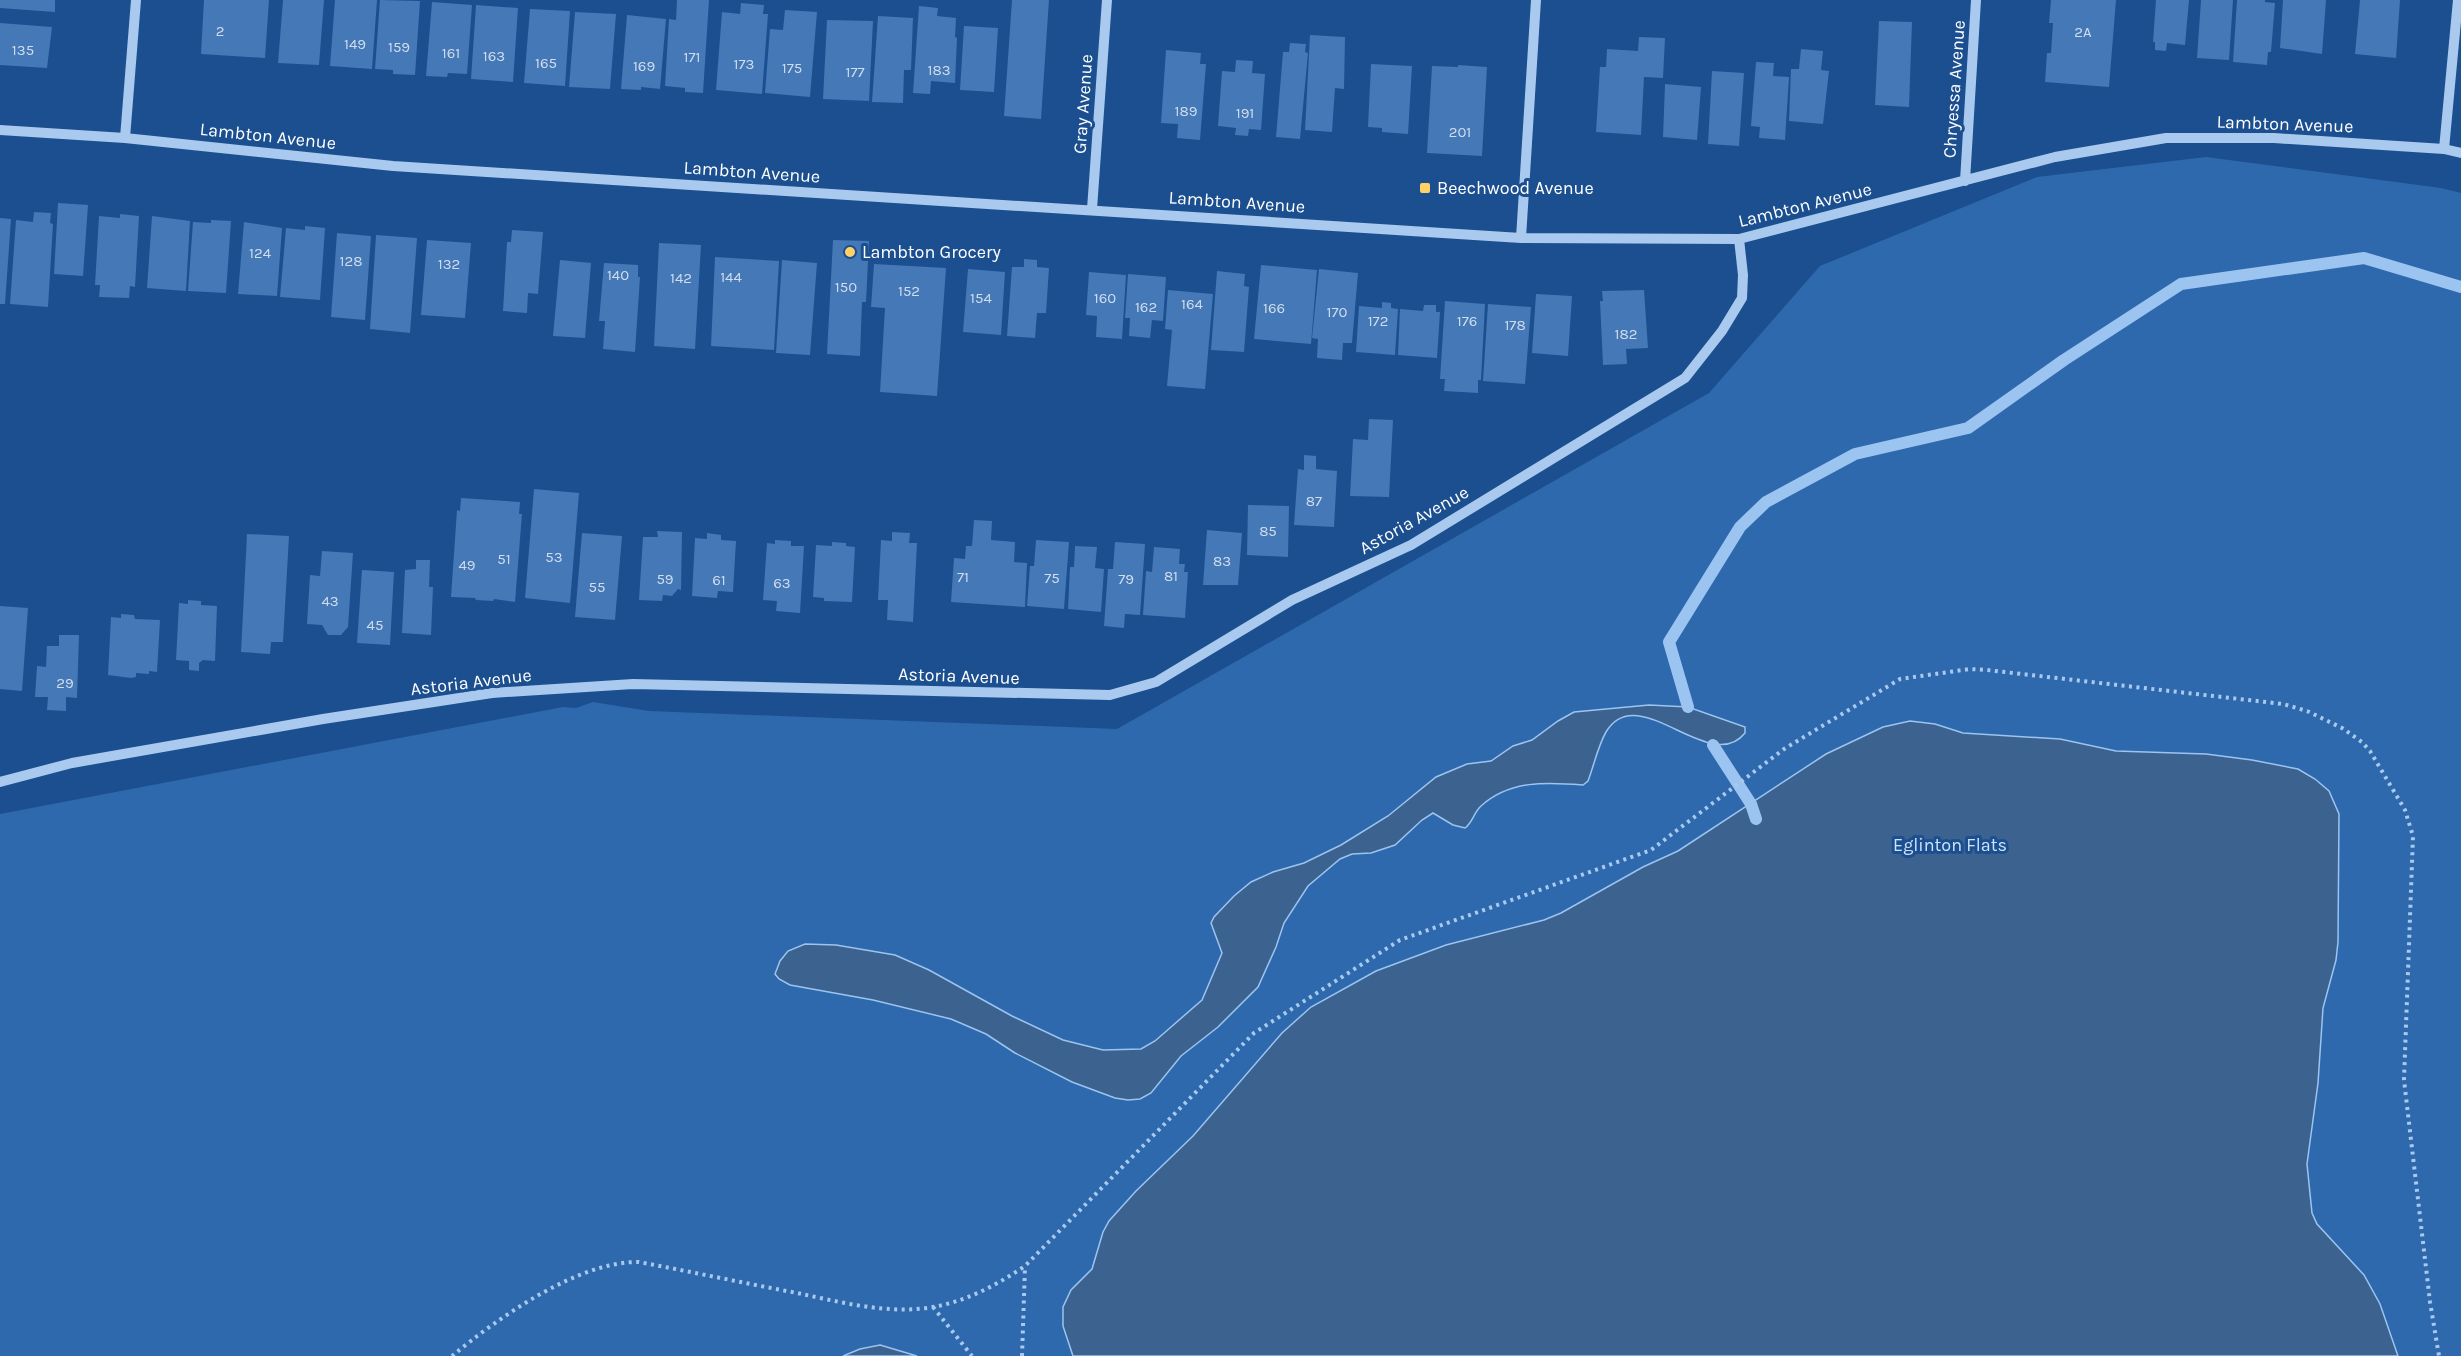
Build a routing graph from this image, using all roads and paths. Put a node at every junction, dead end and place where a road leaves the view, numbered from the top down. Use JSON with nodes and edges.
{"nodes":[{"id":1,"x":136,"y":0,"type":"edge"},
{"id":2,"x":1107,"y":0,"type":"edge"},
{"id":3,"x":1536,"y":0,"type":"edge"},
{"id":4,"x":1976,"y":0,"type":"edge"},
{"id":5,"x":2458,"y":0,"type":"edge"},
{"id":6,"x":0,"y":130,"type":"edge"},
{"id":7,"x":125,"y":138,"type":"junction"},
{"id":8,"x":2445,"y":149,"type":"junction"},
{"id":9,"x":2461,"y":153,"type":"edge"},
{"id":10,"x":1965,"y":181,"type":"junction"},
{"id":11,"x":1092,"y":209,"type":"junction"},
{"id":12,"x":1521,"y":238,"type":"junction"},
{"id":13,"x":1739,"y":239,"type":"junction"},
{"id":14,"x":0,"y":782,"type":"edge"},
{"id":15,"x":1025,"y":1266,"type":"junction"},
{"id":16,"x":933,"y":1307,"type":"junction"},
{"id":17,"x":452,"y":1356,"type":"edge"},
{"id":18,"x":972,"y":1356,"type":"edge"},
{"id":19,"x":1022,"y":1356,"type":"edge"},
{"id":20,"x":2439,"y":1356,"type":"edge"}],
"edges":[{"from":1,"to":7,"type":"street"},
{"from":2,"to":11,"type":"street","name":"Gray Avenue"},
{"from":3,"to":12,"type":"street"},
{"from":4,"to":10,"type":"street","name":"Chryessa Avenue"},
{"from":5,"to":8,"type":"street"},
{"from":6,"to":7,"type":"street","name":"Lambton Avenue"},
{"from":7,"to":11,"type":"street","name":"Lambton Avenue"},
{"from":8,"to":9,"type":"street","name":"Lambton Avenue"},
{"from":8,"to":10,"type":"street","name":"Lambton Avenue"},
{"from":10,"to":13,"type":"street","name":"Lambton Avenue"},
{"from":11,"to":12,"type":"street","name":"Lambton Avenue"},
{"from":12,"to":13,"type":"street","name":"Lambton Avenue"},
{"from":13,"to":14,"type":"street","name":"Astoria Avenue"},
{"from":15,"to":16,"type":"path"},
{"from":15,"to":19,"type":"path"},
{"from":15,"to":20,"type":"path"},
{"from":16,"to":17,"type":"path"},
{"from":16,"to":18,"type":"path"}]}
